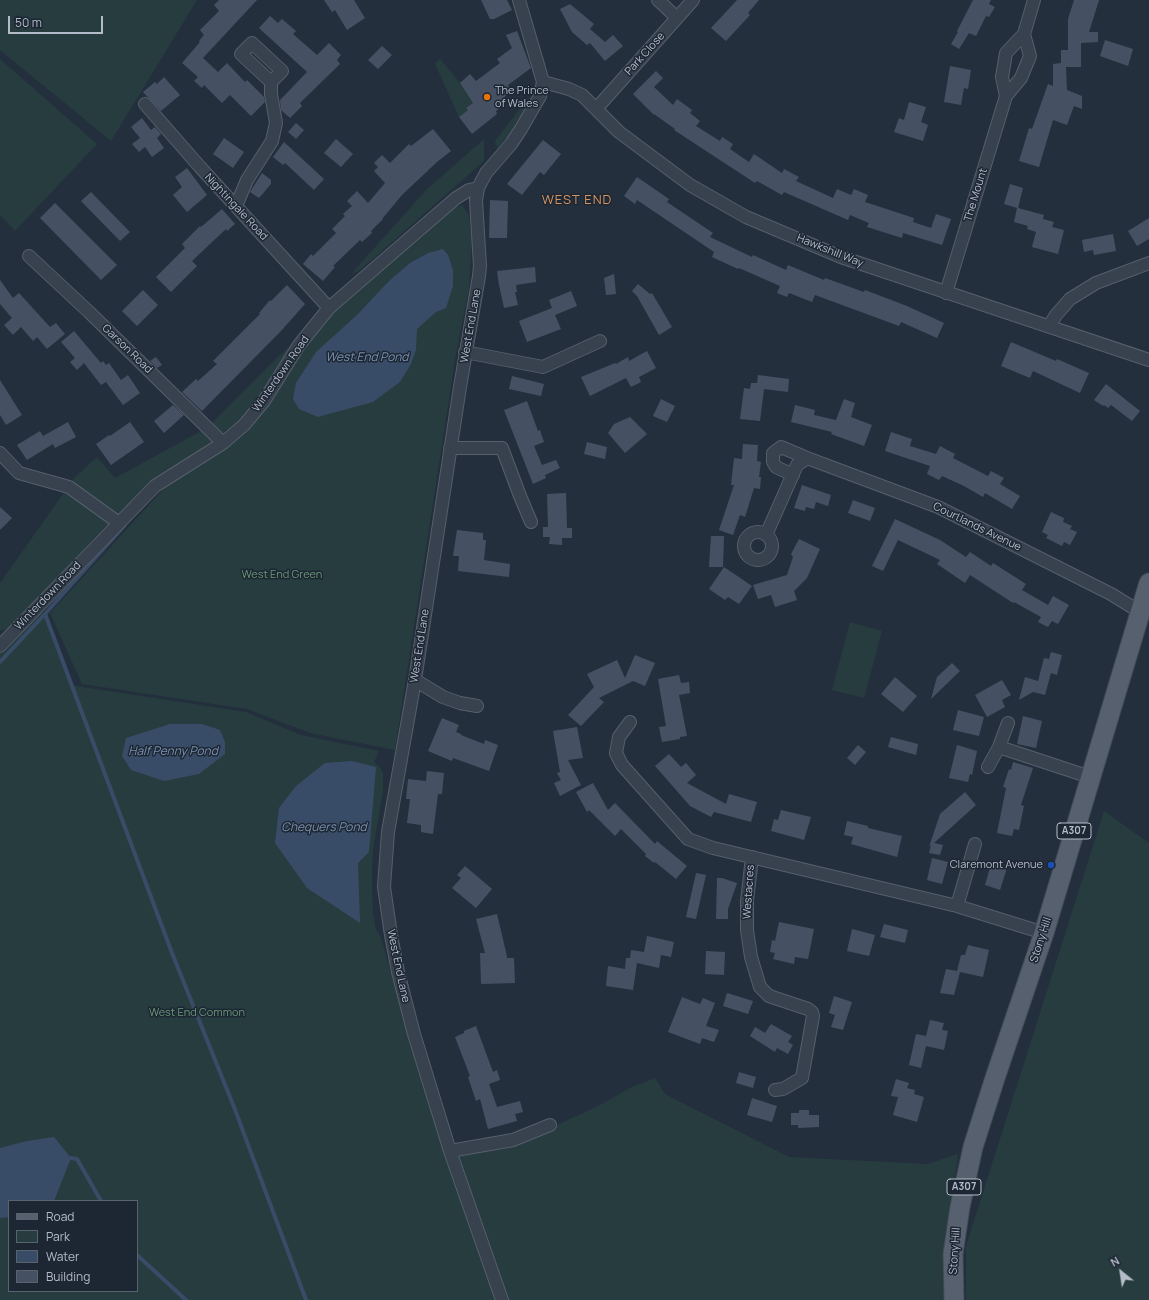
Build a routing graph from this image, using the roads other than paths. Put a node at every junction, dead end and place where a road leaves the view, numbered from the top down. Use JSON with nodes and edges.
{"nodes":[{"id":1,"x":519,"y":0,"type":"edge"},
{"id":2,"x":658,"y":0,"type":"edge"},
{"id":3,"x":693,"y":0,"type":"edge"},
{"id":4,"x":1034,"y":0,"type":"edge"},
{"id":5,"x":677,"y":18,"type":"junction"},
{"id":6,"x":1024,"y":34,"type":"junction"},
{"id":7,"x":271,"y":82,"type":"dead end"},
{"id":8,"x":543,"y":82,"type":"junction"},
{"id":9,"x":1006,"y":96,"type":"junction"},
{"id":10,"x":145,"y":104,"type":"dead end"},
{"id":11,"x":596,"y":109,"type":"junction"},
{"id":12,"x":478,"y":188,"type":"junction"},
{"id":13,"x":236,"y":206,"type":"junction"},
{"id":14,"x":29,"y":256,"type":"dead end"},
{"id":15,"x":1149,"y":263,"type":"edge"},
{"id":16,"x":946,"y":293,"type":"junction"},
{"id":17,"x":329,"y":308,"type":"junction"},
{"id":18,"x":1049,"y":326,"type":"junction"},
{"id":19,"x":600,"y":341,"type":"dead end"},
{"id":20,"x":466,"y":352,"type":"junction"},
{"id":21,"x":1149,"y":360,"type":"edge"},
{"id":22,"x":223,"y":443,"type":"junction"},
{"id":23,"x":450,"y":448,"type":"junction"},
{"id":24,"x":0,"y":453,"type":"edge"},
{"id":25,"x":806,"y":458,"type":"junction"},
{"id":26,"x":793,"y":475,"type":"junction"},
{"id":27,"x":531,"y":522,"type":"dead end"},
{"id":28,"x":119,"y":523,"type":"junction"},
{"id":29,"x":766,"y":535,"type":"dead end"},
{"id":30,"x":1149,"y":583,"type":"edge"},
{"id":31,"x":1140,"y":612,"type":"junction"},
{"id":32,"x":0,"y":646,"type":"edge"},
{"id":33,"x":415,"y":680,"type":"junction"},
{"id":34,"x":477,"y":706,"type":"dead end"},
{"id":35,"x":630,"y":722,"type":"dead end"},
{"id":36,"x":1008,"y":723,"type":"dead end"},
{"id":37,"x":999,"y":746,"type":"junction"},
{"id":38,"x":988,"y":767,"type":"dead end"},
{"id":39,"x":1090,"y":777,"type":"junction"},
{"id":40,"x":975,"y":844,"type":"dead end"},
{"id":41,"x":752,"y":857,"type":"junction"},
{"id":42,"x":957,"y":906,"type":"junction"},
{"id":43,"x":1044,"y":933,"type":"junction"},
{"id":44,"x":775,"y":1090,"type":"dead end"},
{"id":45,"x":550,"y":1125,"type":"dead end"},
{"id":46,"x":450,"y":1151,"type":"junction"},
{"id":47,"x":502,"y":1300,"type":"edge"},
{"id":48,"x":954,"y":1300,"type":"edge"}],
"edges":[{"from":1,"to":8,"type":"street"},
{"from":2,"to":5,"type":"street"},
{"from":3,"to":5,"type":"street","name":"Park Close"},
{"from":4,"to":6,"type":"street","name":"The Mount"},
{"from":5,"to":11,"type":"street","name":"Park Close"},
{"from":6,"to":9,"type":"street","name":"The Mount"},
{"from":6,"to":9,"type":"street","name":"The Mount"},
{"from":7,"to":13,"type":"street"},
{"from":8,"to":11,"type":"street","name":"Hawkshill Way"},
{"from":8,"to":12,"type":"street","name":"West End Lane"},
{"from":9,"to":16,"type":"street","name":"The Mount"},
{"from":10,"to":13,"type":"street","name":"Nightingale Road"},
{"from":11,"to":16,"type":"street","name":"Hawkshill Way"},
{"from":12,"to":17,"type":"street","name":"Winterdown Road"},
{"from":12,"to":20,"type":"street","name":"West End Lane"},
{"from":13,"to":17,"type":"street","name":"Nightingale Road"},
{"from":14,"to":22,"type":"street","name":"Garson Road"},
{"from":15,"to":18,"type":"street"},
{"from":16,"to":18,"type":"street","name":"Hawkshill Way"},
{"from":17,"to":22,"type":"street","name":"Winterdown Road"},
{"from":18,"to":21,"type":"street","name":"Hawkshill Way"},
{"from":19,"to":20,"type":"street"},
{"from":20,"to":23,"type":"street","name":"West End Lane"},
{"from":22,"to":28,"type":"street","name":"Winterdown Road"},
{"from":23,"to":27,"type":"street"},
{"from":23,"to":33,"type":"street","name":"West End Lane"},
{"from":24,"to":28,"type":"street"},
{"from":25,"to":26,"type":"street"},
{"from":25,"to":26,"type":"street","name":"Courtlands Avenue"},
{"from":25,"to":31,"type":"street","name":"Courtlands Avenue"},
{"from":26,"to":29,"type":"street"},
{"from":28,"to":32,"type":"street","name":"Winterdown Road"},
{"from":30,"to":31,"type":"main road","name":"Stony Hill","number":"A307"},
{"from":31,"to":39,"type":"main road","name":"Stony Hill","number":"A307"},
{"from":33,"to":34,"type":"street"},
{"from":33,"to":46,"type":"street","name":"West End Lane"},
{"from":35,"to":41,"type":"street"},
{"from":36,"to":37,"type":"street"},
{"from":37,"to":38,"type":"street"},
{"from":37,"to":39,"type":"street"},
{"from":39,"to":43,"type":"main road","name":"Stony Hill","number":"A307"},
{"from":40,"to":42,"type":"street"},
{"from":41,"to":42,"type":"street"},
{"from":41,"to":44,"type":"street","name":"Westacres"},
{"from":42,"to":43,"type":"street"},
{"from":43,"to":48,"type":"main road","name":"Stony Hill","number":"A307"},
{"from":45,"to":46,"type":"street"},
{"from":46,"to":47,"type":"street","name":"West End Lane"}]}
